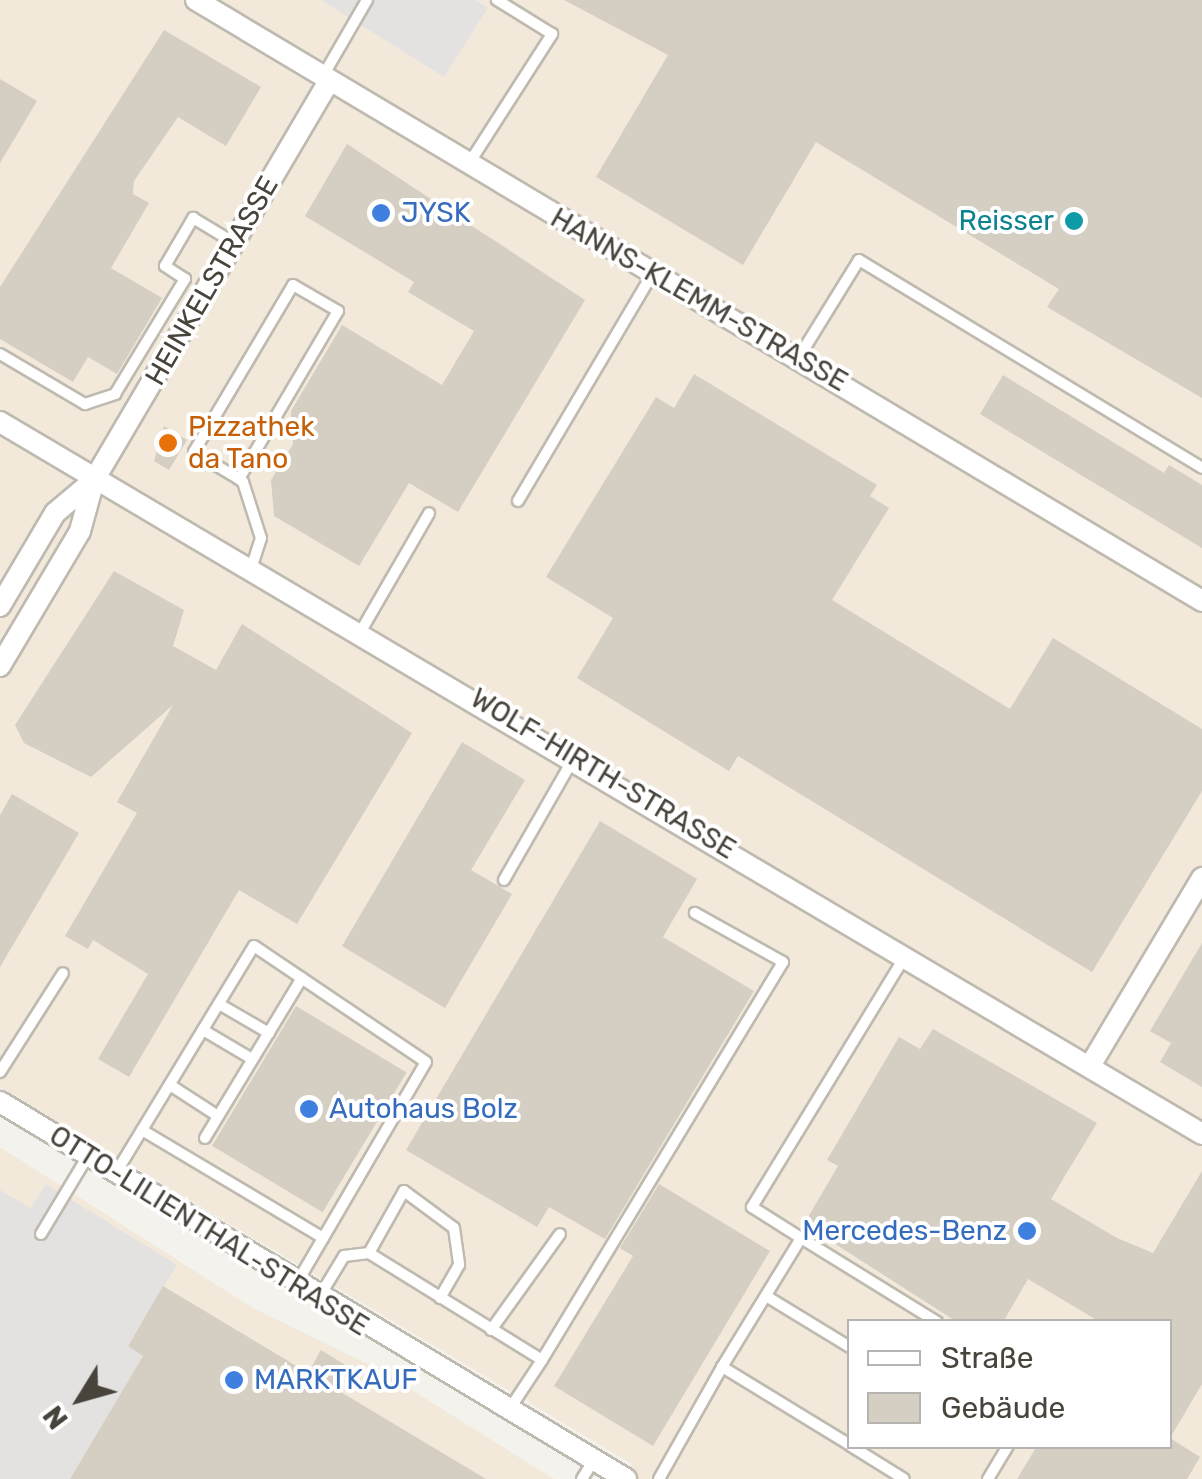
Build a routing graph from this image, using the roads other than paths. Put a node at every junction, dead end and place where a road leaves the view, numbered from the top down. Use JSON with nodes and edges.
{"nodes":[{"id":1,"x":196,"y":0,"type":"edge"},
{"id":2,"x":367,"y":0,"type":"edge"},
{"id":3,"x":497,"y":0,"type":"edge"},
{"id":4,"x":326,"y":79,"type":"junction"},
{"id":5,"x":467,"y":166,"type":"junction"},
{"id":6,"x":234,"y":243,"type":"junction"},
{"id":7,"x":653,"y":272,"type":"junction"},
{"id":8,"x":0,"y":354,"type":"edge"},
{"id":9,"x":799,"y":357,"type":"junction"},
{"id":10,"x":0,"y":422,"type":"edge"},
{"id":11,"x":1202,"y":468,"type":"edge"},
{"id":12,"x":94,"y":480,"type":"junction"},
{"id":13,"x":239,"y":480,"type":"junction"},
{"id":14,"x":518,"y":501,"type":"dead end"},
{"id":15,"x":429,"y":513,"type":"dead end"},
{"id":16,"x":252,"y":566,"type":"junction"},
{"id":17,"x":1202,"y":601,"type":"edge"},
{"id":18,"x":0,"y":606,"type":"edge"},
{"id":19,"x":361,"y":631,"type":"junction"},
{"id":20,"x":0,"y":666,"type":"edge"},
{"id":21,"x":575,"y":757,"type":"junction"},
{"id":22,"x":1202,"y":878,"type":"edge"},
{"id":23,"x":504,"y":880,"type":"dead end"},
{"id":24,"x":696,"y":913,"type":"dead end"},
{"id":25,"x":907,"y":953,"type":"junction"},
{"id":26,"x":64,"y":973,"type":"dead end"},
{"id":27,"x":302,"y":978,"type":"junction"},
{"id":28,"x":219,"y":1004,"type":"junction"},
{"id":29,"x":203,"y":1030,"type":"junction"},
{"id":30,"x":269,"y":1032,"type":"junction"},
{"id":31,"x":252,"y":1060,"type":"junction"},
{"id":32,"x":1090,"y":1066,"type":"junction"},
{"id":33,"x":0,"y":1072,"type":"edge"},
{"id":34,"x":170,"y":1084,"type":"junction"},
{"id":35,"x":1,"y":1103,"type":"edge"},
{"id":36,"x":218,"y":1116,"type":"junction"},
{"id":37,"x":142,"y":1130,"type":"junction"},
{"id":38,"x":1202,"y":1134,"type":"edge"},
{"id":39,"x":204,"y":1138,"type":"dead end"},
{"id":40,"x":89,"y":1154,"type":"junction"},
{"id":41,"x":117,"y":1172,"type":"junction"},
{"id":42,"x":40,"y":1234,"type":"dead end"},
{"id":43,"x":560,"y":1234,"type":"dead end"},
{"id":44,"x":323,"y":1238,"type":"junction"},
{"id":45,"x":801,"y":1238,"type":"junction"},
{"id":46,"x":369,"y":1252,"type":"junction"},
{"id":47,"x":294,"y":1286,"type":"junction"},
{"id":48,"x":766,"y":1296,"type":"junction"},
{"id":49,"x":440,"y":1298,"type":"junction"},
{"id":50,"x":317,"y":1300,"type":"junction"},
{"id":51,"x":931,"y":1319,"type":"edge"},
{"id":52,"x":490,"y":1330,"type":"junction"},
{"id":53,"x":847,"y":1345,"type":"edge"},
{"id":54,"x":542,"y":1360,"type":"junction"},
{"id":55,"x":722,"y":1367,"type":"junction"},
{"id":56,"x":509,"y":1411,"type":"junction"},
{"id":57,"x":847,"y":1444,"type":"edge"},
{"id":58,"x":855,"y":1449,"type":"edge"},
{"id":59,"x":1006,"y":1449,"type":"edge"},
{"id":60,"x":588,"y":1470,"type":"edge"},
{"id":61,"x":626,"y":1479,"type":"edge"},
{"id":62,"x":659,"y":1479,"type":"edge"},
{"id":63,"x":904,"y":1479,"type":"edge"},
{"id":64,"x":988,"y":1479,"type":"edge"}],
"edges":[{"from":1,"to":4,"type":"street","name":"HANNS-KLEMM-STRASSE"},
{"from":2,"to":4,"type":"lane"},
{"from":3,"to":5,"type":"lane"},
{"from":4,"to":5,"type":"street","name":"HANNS-KLEMM-STRASSE"},
{"from":4,"to":6,"type":"street","name":"HEINKELSTRASSE"},
{"from":5,"to":7,"type":"street","name":"HANNS-KLEMM-STRASSE"},
{"from":6,"to":8,"type":"lane"},
{"from":6,"to":12,"type":"street","name":"HEINKELSTRASSE"},
{"from":7,"to":9,"type":"street","name":"HANNS-KLEMM-STRASSE"},
{"from":7,"to":14,"type":"lane"},
{"from":9,"to":11,"type":"lane"},
{"from":9,"to":17,"type":"street","name":"HANNS-KLEMM-STRASSE"},
{"from":10,"to":12,"type":"street","name":"WOLF-HIRTH-STRASSE"},
{"from":12,"to":16,"type":"street","name":"WOLF-HIRTH-STRASSE"},
{"from":12,"to":18,"type":"street","name":"HEINKELSTRASSE"},
{"from":12,"to":20,"type":"street","name":"HEINKELSTRASSE"},
{"from":13,"to":13,"type":"lane"},
{"from":13,"to":16,"type":"lane"},
{"from":15,"to":19,"type":"lane"},
{"from":16,"to":19,"type":"street","name":"WOLF-HIRTH-STRASSE"},
{"from":19,"to":21,"type":"street","name":"WOLF-HIRTH-STRASSE"},
{"from":21,"to":23,"type":"lane"},
{"from":21,"to":25,"type":"street","name":"WOLF-HIRTH-STRASSE"},
{"from":22,"to":32,"type":"street"},
{"from":24,"to":54,"type":"lane"},
{"from":25,"to":32,"type":"street","name":"WOLF-HIRTH-STRASSE"},
{"from":25,"to":45,"type":"lane"},
{"from":26,"to":33,"type":"lane"},
{"from":27,"to":28,"type":"lane"},
{"from":27,"to":30,"type":"lane"},
{"from":27,"to":44,"type":"lane"},
{"from":28,"to":29,"type":"lane"},
{"from":28,"to":30,"type":"lane"},
{"from":29,"to":31,"type":"lane"},
{"from":29,"to":34,"type":"lane"},
{"from":30,"to":31,"type":"lane"},
{"from":31,"to":36,"type":"lane"},
{"from":32,"to":38,"type":"street","name":"WOLF-HIRTH-STRASSE"},
{"from":34,"to":36,"type":"lane"},
{"from":34,"to":37,"type":"lane"},
{"from":35,"to":40,"type":"street","name":"OTTO-LILIENTHAL-STRASSE"},
{"from":36,"to":39,"type":"lane"},
{"from":37,"to":41,"type":"lane"},
{"from":37,"to":44,"type":"lane"},
{"from":40,"to":41,"type":"street","name":"OTTO-LILIENTHAL-STRASSE"},
{"from":40,"to":42,"type":"lane"},
{"from":41,"to":47,"type":"street","name":"OTTO-LILIENTHAL-STRASSE"},
{"from":43,"to":52,"type":"lane"},
{"from":44,"to":47,"type":"lane"},
{"from":45,"to":48,"type":"lane"},
{"from":45,"to":51,"type":"lane"},
{"from":46,"to":49,"type":"lane"},
{"from":46,"to":49,"type":"lane"},
{"from":46,"to":50,"type":"lane"},
{"from":47,"to":50,"type":"street","name":"OTTO-LILIENTHAL-STRASSE"},
{"from":48,"to":53,"type":"lane"},
{"from":48,"to":55,"type":"lane"},
{"from":49,"to":52,"type":"lane"},
{"from":50,"to":56,"type":"street","name":"OTTO-LILIENTHAL-STRASSE"},
{"from":52,"to":54,"type":"lane"},
{"from":54,"to":56,"type":"lane"},
{"from":55,"to":57,"type":"lane"},
{"from":55,"to":62,"type":"lane"},
{"from":56,"to":60,"type":"street","name":"OTTO-LILIENTHAL-STRASSE"},
{"from":58,"to":63,"type":"lane"},
{"from":59,"to":64,"type":"lane"},
{"from":60,"to":61,"type":"street","name":"OTTO-LILIENTHAL-STRASSE"}]}
